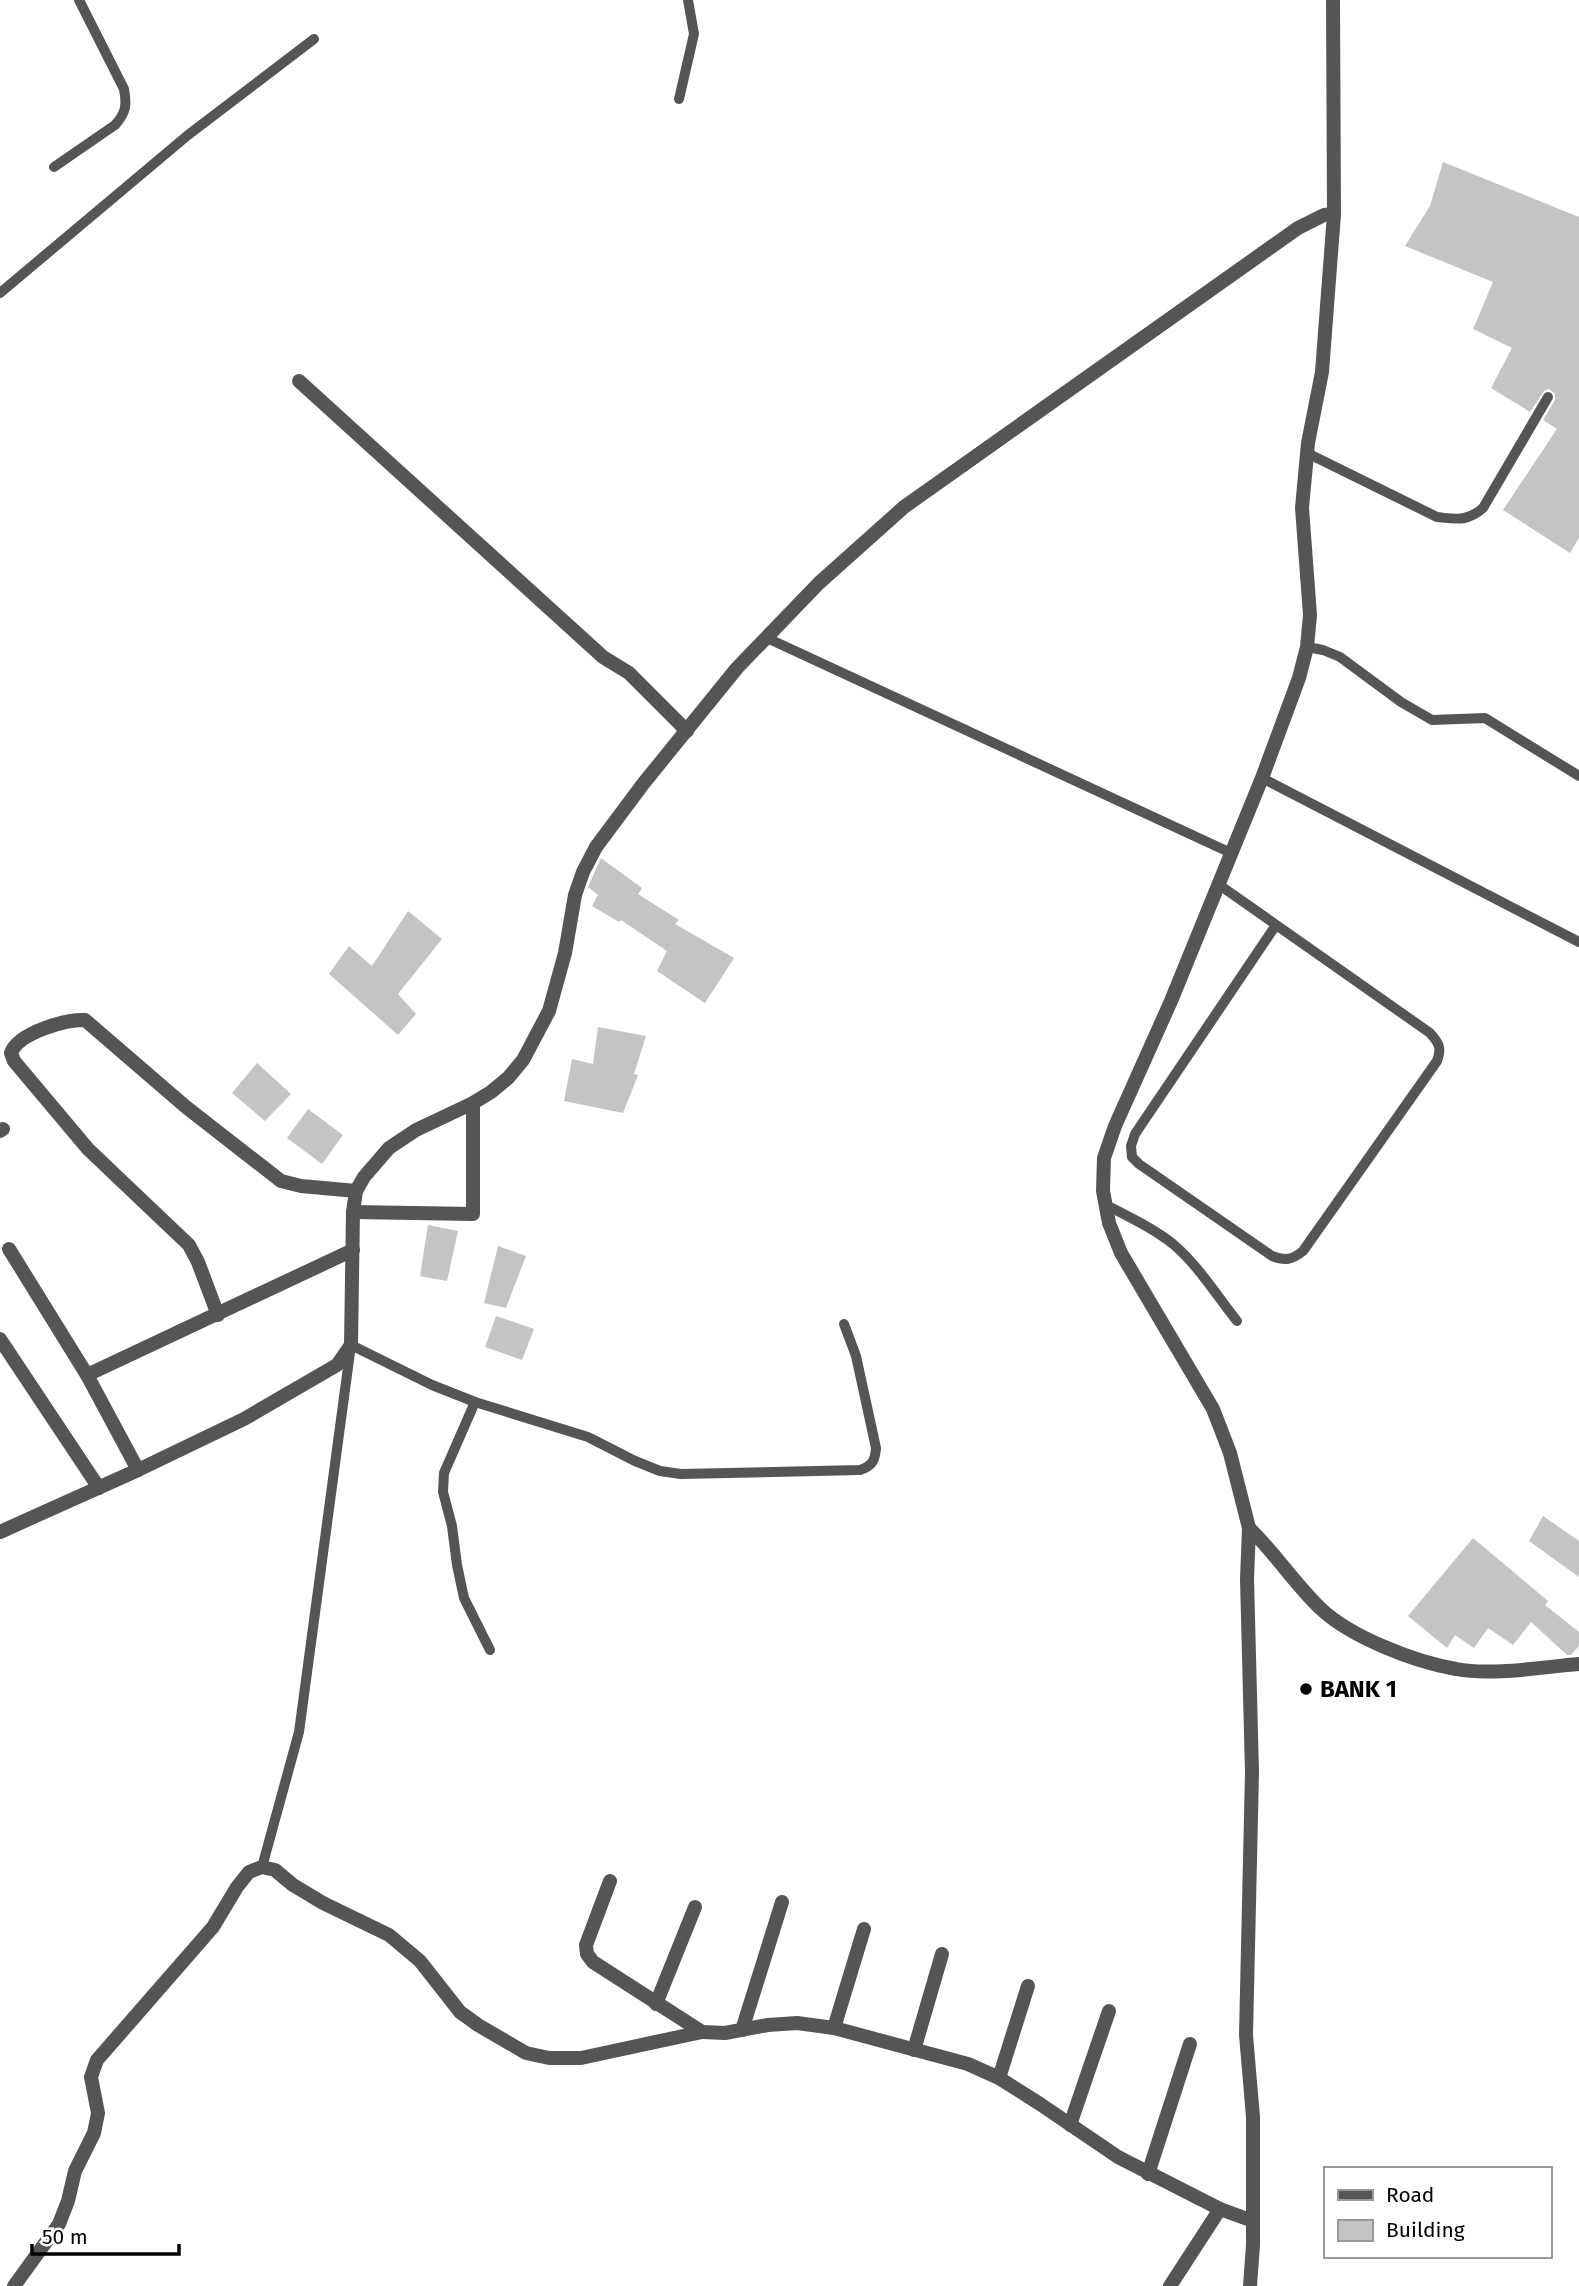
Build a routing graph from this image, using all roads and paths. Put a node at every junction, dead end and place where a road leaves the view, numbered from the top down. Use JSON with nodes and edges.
{"nodes":[{"id":1,"x":79,"y":0,"type":"edge"},
{"id":2,"x":688,"y":0,"type":"edge"},
{"id":3,"x":1333,"y":0,"type":"edge"},
{"id":4,"x":314,"y":39,"type":"dead end"},
{"id":5,"x":679,"y":99,"type":"dead end"},
{"id":6,"x":54,"y":167,"type":"dead end"},
{"id":7,"x":1334,"y":214,"type":"junction"},
{"id":8,"x":0,"y":293,"type":"edge"},
{"id":9,"x":299,"y":381,"type":"dead end"},
{"id":10,"x":1548,"y":397,"type":"dead end"},
{"id":11,"x":1307,"y":453,"type":"junction"},
{"id":12,"x":766,"y":638,"type":"junction"},
{"id":13,"x":1307,"y":648,"type":"junction"},
{"id":14,"x":687,"y":731,"type":"junction"},
{"id":15,"x":1579,"y":776,"type":"edge"},
{"id":16,"x":1262,"y":779,"type":"junction"},
{"id":17,"x":1231,"y":853,"type":"junction"},
{"id":18,"x":1219,"y":884,"type":"junction"},
{"id":19,"x":1276,"y":925,"type":"junction"},
{"id":20,"x":1579,"y":942,"type":"edge"},
{"id":21,"x":472,"y":1104,"type":"junction"},
{"id":22,"x":356,"y":1191,"type":"junction"},
{"id":23,"x":1106,"y":1205,"type":"junction"},
{"id":24,"x":353,"y":1212,"type":"junction"},
{"id":25,"x":9,"y":1249,"type":"dead end"},
{"id":26,"x":352,"y":1250,"type":"junction"},
{"id":27,"x":218,"y":1315,"type":"junction"},
{"id":28,"x":1237,"y":1321,"type":"dead end"},
{"id":29,"x":844,"y":1324,"type":"dead end"},
{"id":30,"x":0,"y":1339,"type":"edge"},
{"id":31,"x":351,"y":1345,"type":"junction"},
{"id":32,"x":87,"y":1375,"type":"junction"},
{"id":33,"x":475,"y":1402,"type":"junction"},
{"id":34,"x":138,"y":1470,"type":"junction"},
{"id":35,"x":99,"y":1488,"type":"junction"},
{"id":36,"x":1249,"y":1528,"type":"junction"},
{"id":37,"x":0,"y":1532,"type":"edge"},
{"id":38,"x":490,"y":1650,"type":"dead end"},
{"id":39,"x":1579,"y":1664,"type":"edge"},
{"id":40,"x":262,"y":1867,"type":"junction"},
{"id":41,"x":610,"y":1881,"type":"dead end"},
{"id":42,"x":782,"y":1902,"type":"dead end"},
{"id":43,"x":695,"y":1907,"type":"dead end"},
{"id":44,"x":864,"y":1930,"type":"dead end"},
{"id":45,"x":942,"y":1954,"type":"dead end"},
{"id":46,"x":1028,"y":1986,"type":"dead end"},
{"id":47,"x":656,"y":2004,"type":"junction"},
{"id":48,"x":1109,"y":2011,"type":"dead end"},
{"id":49,"x":835,"y":2028,"type":"junction"},
{"id":50,"x":741,"y":2030,"type":"junction"},
{"id":51,"x":702,"y":2032,"type":"junction"},
{"id":52,"x":1190,"y":2043,"type":"dead end"},
{"id":53,"x":914,"y":2050,"type":"junction"},
{"id":54,"x":999,"y":2078,"type":"junction"},
{"id":55,"x":1070,"y":2125,"type":"junction"},
{"id":56,"x":1148,"y":2174,"type":"junction"},
{"id":57,"x":1220,"y":2209,"type":"junction"},
{"id":58,"x":1253,"y":2221,"type":"junction"},
{"id":59,"x":14,"y":2286,"type":"edge"},
{"id":60,"x":1170,"y":2286,"type":"edge"},
{"id":61,"x":1250,"y":2286,"type":"edge"}],
"edges":[{"from":1,"to":6,"type":"lane"},
{"from":2,"to":5,"type":"lane"},
{"from":3,"to":7,"type":"street"},
{"from":4,"to":8,"type":"lane"},
{"from":7,"to":11,"type":"street"},
{"from":7,"to":12,"type":"street"},
{"from":9,"to":14,"type":"street"},
{"from":10,"to":11,"type":"lane"},
{"from":11,"to":13,"type":"street"},
{"from":12,"to":14,"type":"street"},
{"from":12,"to":17,"type":"lane"},
{"from":13,"to":15,"type":"lane"},
{"from":13,"to":16,"type":"street"},
{"from":14,"to":21,"type":"street"},
{"from":16,"to":17,"type":"street"},
{"from":16,"to":20,"type":"lane"},
{"from":17,"to":18,"type":"street"},
{"from":18,"to":19,"type":"lane"},
{"from":18,"to":23,"type":"street"},
{"from":19,"to":19,"type":"lane"},
{"from":21,"to":22,"type":"street"},
{"from":21,"to":24,"type":"street"},
{"from":22,"to":24,"type":"street"},
{"from":22,"to":27,"type":"street"},
{"from":23,"to":28,"type":"lane"},
{"from":23,"to":36,"type":"street"},
{"from":24,"to":26,"type":"street"},
{"from":25,"to":32,"type":"street"},
{"from":26,"to":27,"type":"street"},
{"from":26,"to":31,"type":"street"},
{"from":27,"to":32,"type":"street"},
{"from":29,"to":33,"type":"lane"},
{"from":30,"to":35,"type":"street"},
{"from":31,"to":33,"type":"lane"},
{"from":31,"to":34,"type":"street"},
{"from":31,"to":40,"type":"lane"},
{"from":32,"to":34,"type":"street"},
{"from":33,"to":38,"type":"lane"},
{"from":34,"to":35,"type":"street"},
{"from":35,"to":37,"type":"street"},
{"from":36,"to":39,"type":"street"},
{"from":36,"to":58,"type":"street"},
{"from":40,"to":51,"type":"street"},
{"from":40,"to":59,"type":"street"},
{"from":41,"to":47,"type":"street"},
{"from":42,"to":50,"type":"street"},
{"from":43,"to":47,"type":"street"},
{"from":44,"to":49,"type":"street"},
{"from":45,"to":53,"type":"street"},
{"from":46,"to":54,"type":"street"},
{"from":47,"to":51,"type":"street"},
{"from":48,"to":55,"type":"street"},
{"from":49,"to":50,"type":"street"},
{"from":49,"to":53,"type":"street"},
{"from":50,"to":51,"type":"street"},
{"from":52,"to":56,"type":"street"},
{"from":53,"to":54,"type":"street"},
{"from":54,"to":55,"type":"street"},
{"from":55,"to":56,"type":"street"},
{"from":56,"to":57,"type":"street"},
{"from":57,"to":58,"type":"street"},
{"from":57,"to":60,"type":"street"},
{"from":58,"to":61,"type":"street"}]}
